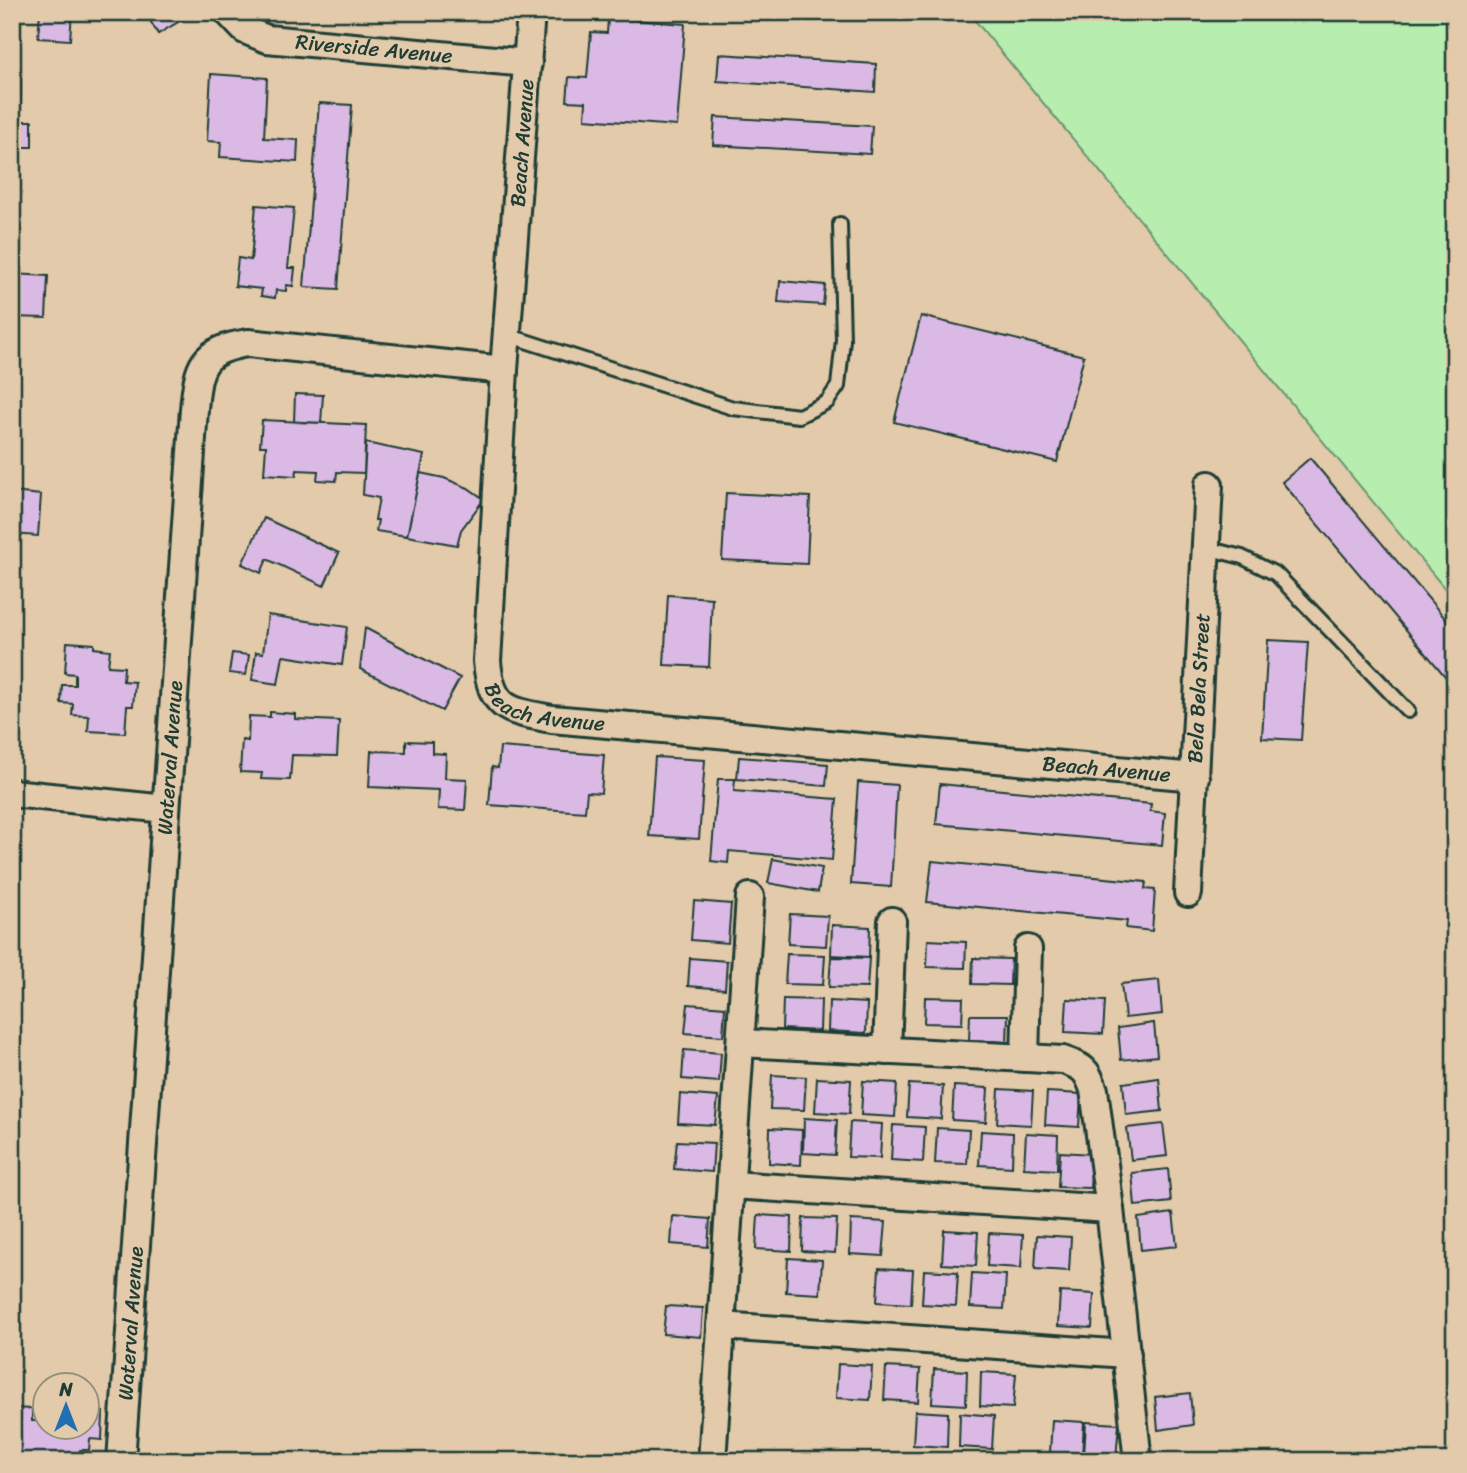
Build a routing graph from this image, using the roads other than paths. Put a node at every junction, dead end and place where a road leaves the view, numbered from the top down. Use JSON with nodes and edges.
{"nodes":[{"id":1,"x":229,"y":12,"type":"edge"},
{"id":2,"x":531,"y":12,"type":"edge"},
{"id":3,"x":528,"y":63,"type":"junction"},
{"id":4,"x":839,"y":224,"type":"dead end"},
{"id":5,"x":507,"y":335,"type":"junction"},
{"id":6,"x":504,"y":370,"type":"junction"},
{"id":7,"x":1209,"y":485,"type":"dead end"},
{"id":8,"x":1206,"y":548,"type":"junction"},
{"id":9,"x":1408,"y":711,"type":"dead end"},
{"id":10,"x":1195,"y":777,"type":"junction"},
{"id":11,"x":12,"y":793,"type":"edge"},
{"id":12,"x":166,"y":809,"type":"junction"},
{"id":13,"x":1188,"y":893,"type":"dead end"},
{"id":14,"x":750,"y":897,"type":"dead end"},
{"id":15,"x":892,"y":920,"type":"dead end"},
{"id":16,"x":1028,"y":949,"type":"dead end"},
{"id":17,"x":741,"y":1043,"type":"junction"},
{"id":18,"x":887,"y":1051,"type":"junction"},
{"id":19,"x":1025,"y":1058,"type":"junction"},
{"id":20,"x":731,"y":1185,"type":"junction"},
{"id":21,"x":1110,"y":1209,"type":"junction"},
{"id":22,"x":721,"y":1326,"type":"junction"},
{"id":23,"x":1127,"y":1354,"type":"junction"},
{"id":24,"x":121,"y":1461,"type":"edge"},
{"id":25,"x":712,"y":1461,"type":"edge"},
{"id":26,"x":1138,"y":1461,"type":"edge"}],
"edges":[{"from":1,"to":3,"type":"street","name":"Riverside Avenue"},
{"from":2,"to":3,"type":"street","name":"Beach Avenue"},
{"from":3,"to":5,"type":"street","name":"Beach Avenue"},
{"from":4,"to":5,"type":"lane"},
{"from":5,"to":6,"type":"street","name":"Beach Avenue"},
{"from":6,"to":10,"type":"street","name":"Beach Avenue"},
{"from":6,"to":12,"type":"street","name":"Waterval Avenue"},
{"from":7,"to":8,"type":"street","name":"Bela Bela Street"},
{"from":8,"to":9,"type":"lane"},
{"from":8,"to":10,"type":"street","name":"Bela Bela Street"},
{"from":10,"to":13,"type":"street","name":"Bela Bela Street"},
{"from":11,"to":12,"type":"street"},
{"from":12,"to":24,"type":"street","name":"Waterval Avenue"},
{"from":14,"to":17,"type":"street"},
{"from":15,"to":18,"type":"street"},
{"from":16,"to":19,"type":"street"},
{"from":17,"to":18,"type":"street"},
{"from":17,"to":20,"type":"street"},
{"from":18,"to":19,"type":"street"},
{"from":19,"to":21,"type":"street"},
{"from":20,"to":21,"type":"street"},
{"from":20,"to":22,"type":"street"},
{"from":21,"to":23,"type":"street"},
{"from":22,"to":23,"type":"street"},
{"from":22,"to":25,"type":"street"},
{"from":23,"to":26,"type":"street"}]}
